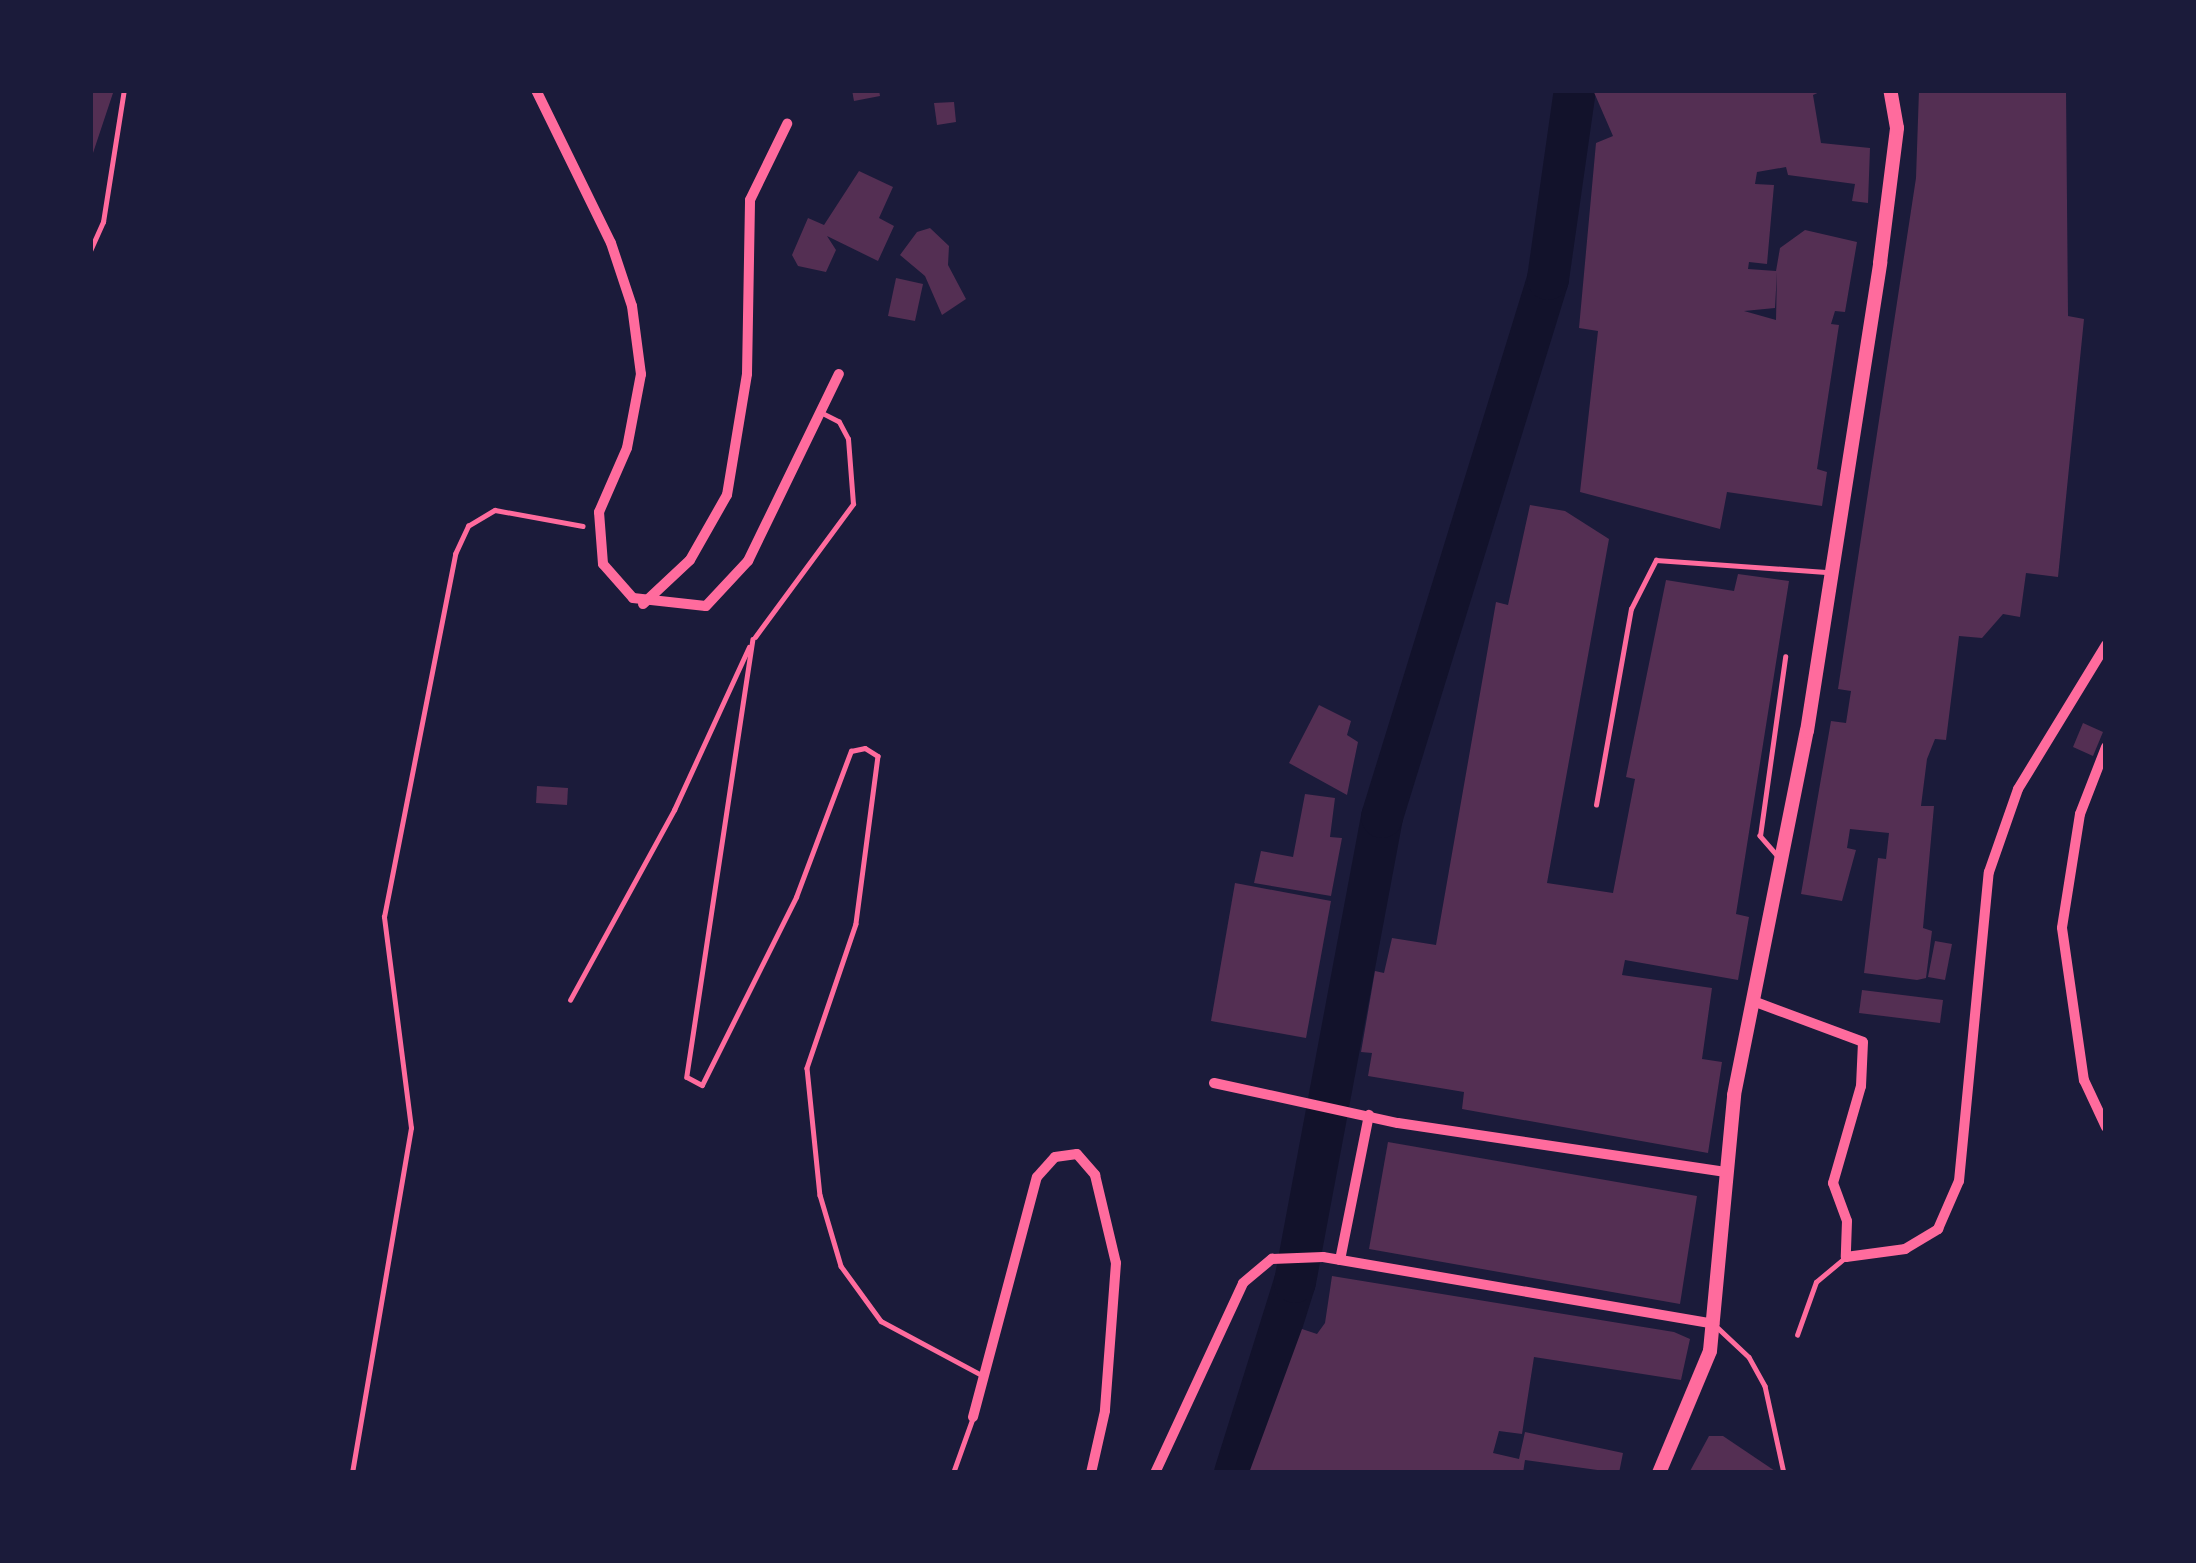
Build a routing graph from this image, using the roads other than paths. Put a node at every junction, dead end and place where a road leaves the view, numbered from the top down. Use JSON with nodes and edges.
{"nodes":[{"id":1,"x":124,"y":90,"type":"edge"},
{"id":2,"x":536,"y":90,"type":"edge"},
{"id":3,"x":1890,"y":90,"type":"edge"},
{"id":4,"x":787,"y":124,"type":"dead end"},
{"id":5,"x":90,"y":251,"type":"edge"},
{"id":6,"x":839,"y":374,"type":"dead end"},
{"id":7,"x":823,"y":414,"type":"junction"},
{"id":8,"x":1832,"y":572,"type":"junction"},
{"id":9,"x":643,"y":604,"type":"junction"},
{"id":10,"x":753,"y":639,"type":"junction"},
{"id":11,"x":2106,"y":645,"type":"edge"},
{"id":12,"x":1785,"y":657,"type":"dead end"},
{"id":13,"x":2106,"y":747,"type":"edge"},
{"id":14,"x":1596,"y":805,"type":"dead end"},
{"id":15,"x":1781,"y":862,"type":"junction"},
{"id":16,"x":569,"y":1000,"type":"dead end"},
{"id":17,"x":1753,"y":1001,"type":"junction"},
{"id":18,"x":1214,"y":1083,"type":"dead end"},
{"id":19,"x":1369,"y":1115,"type":"junction"},
{"id":20,"x":2106,"y":1127,"type":"edge"},
{"id":21,"x":1727,"y":1172,"type":"junction"},
{"id":22,"x":1846,"y":1257,"type":"junction"},
{"id":23,"x":1340,"y":1260,"type":"junction"},
{"id":24,"x":1714,"y":1324,"type":"junction"},
{"id":25,"x":1797,"y":1335,"type":"dead end"},
{"id":26,"x":984,"y":1376,"type":"junction"},
{"id":27,"x":973,"y":1417,"type":"joint"},
{"id":28,"x":953,"y":1473,"type":"edge"},
{"id":29,"x":1091,"y":1473,"type":"edge"},
{"id":30,"x":1156,"y":1473,"type":"edge"},
{"id":31,"x":1659,"y":1473,"type":"edge"},
{"id":32,"x":1784,"y":1473,"type":"edge"}],
"edges":[{"from":1,"to":5,"type":"lane"},
{"from":2,"to":9,"type":"street"},
{"from":3,"to":8,"type":"main road"},
{"from":4,"to":9,"type":"street"},
{"from":6,"to":7,"type":"street"},
{"from":7,"to":9,"type":"street"},
{"from":7,"to":10,"type":"lane"},
{"from":8,"to":14,"type":"lane"},
{"from":8,"to":15,"type":"main road"},
{"from":10,"to":16,"type":"lane"},
{"from":10,"to":26,"type":"lane"},
{"from":11,"to":22,"type":"street"},
{"from":12,"to":15,"type":"lane"},
{"from":13,"to":20,"type":"street"},
{"from":15,"to":17,"type":"main road"},
{"from":17,"to":21,"type":"main road"},
{"from":17,"to":22,"type":"street"},
{"from":18,"to":19,"type":"street"},
{"from":19,"to":21,"type":"street"},
{"from":19,"to":23,"type":"street"},
{"from":21,"to":24,"type":"main road"},
{"from":22,"to":25,"type":"lane"},
{"from":23,"to":24,"type":"street"},
{"from":23,"to":30,"type":"street"},
{"from":24,"to":31,"type":"main road"},
{"from":24,"to":32,"type":"lane"},
{"from":26,"to":27,"type":"street"},
{"from":26,"to":29,"type":"street"},
{"from":27,"to":28,"type":"lane"}]}
